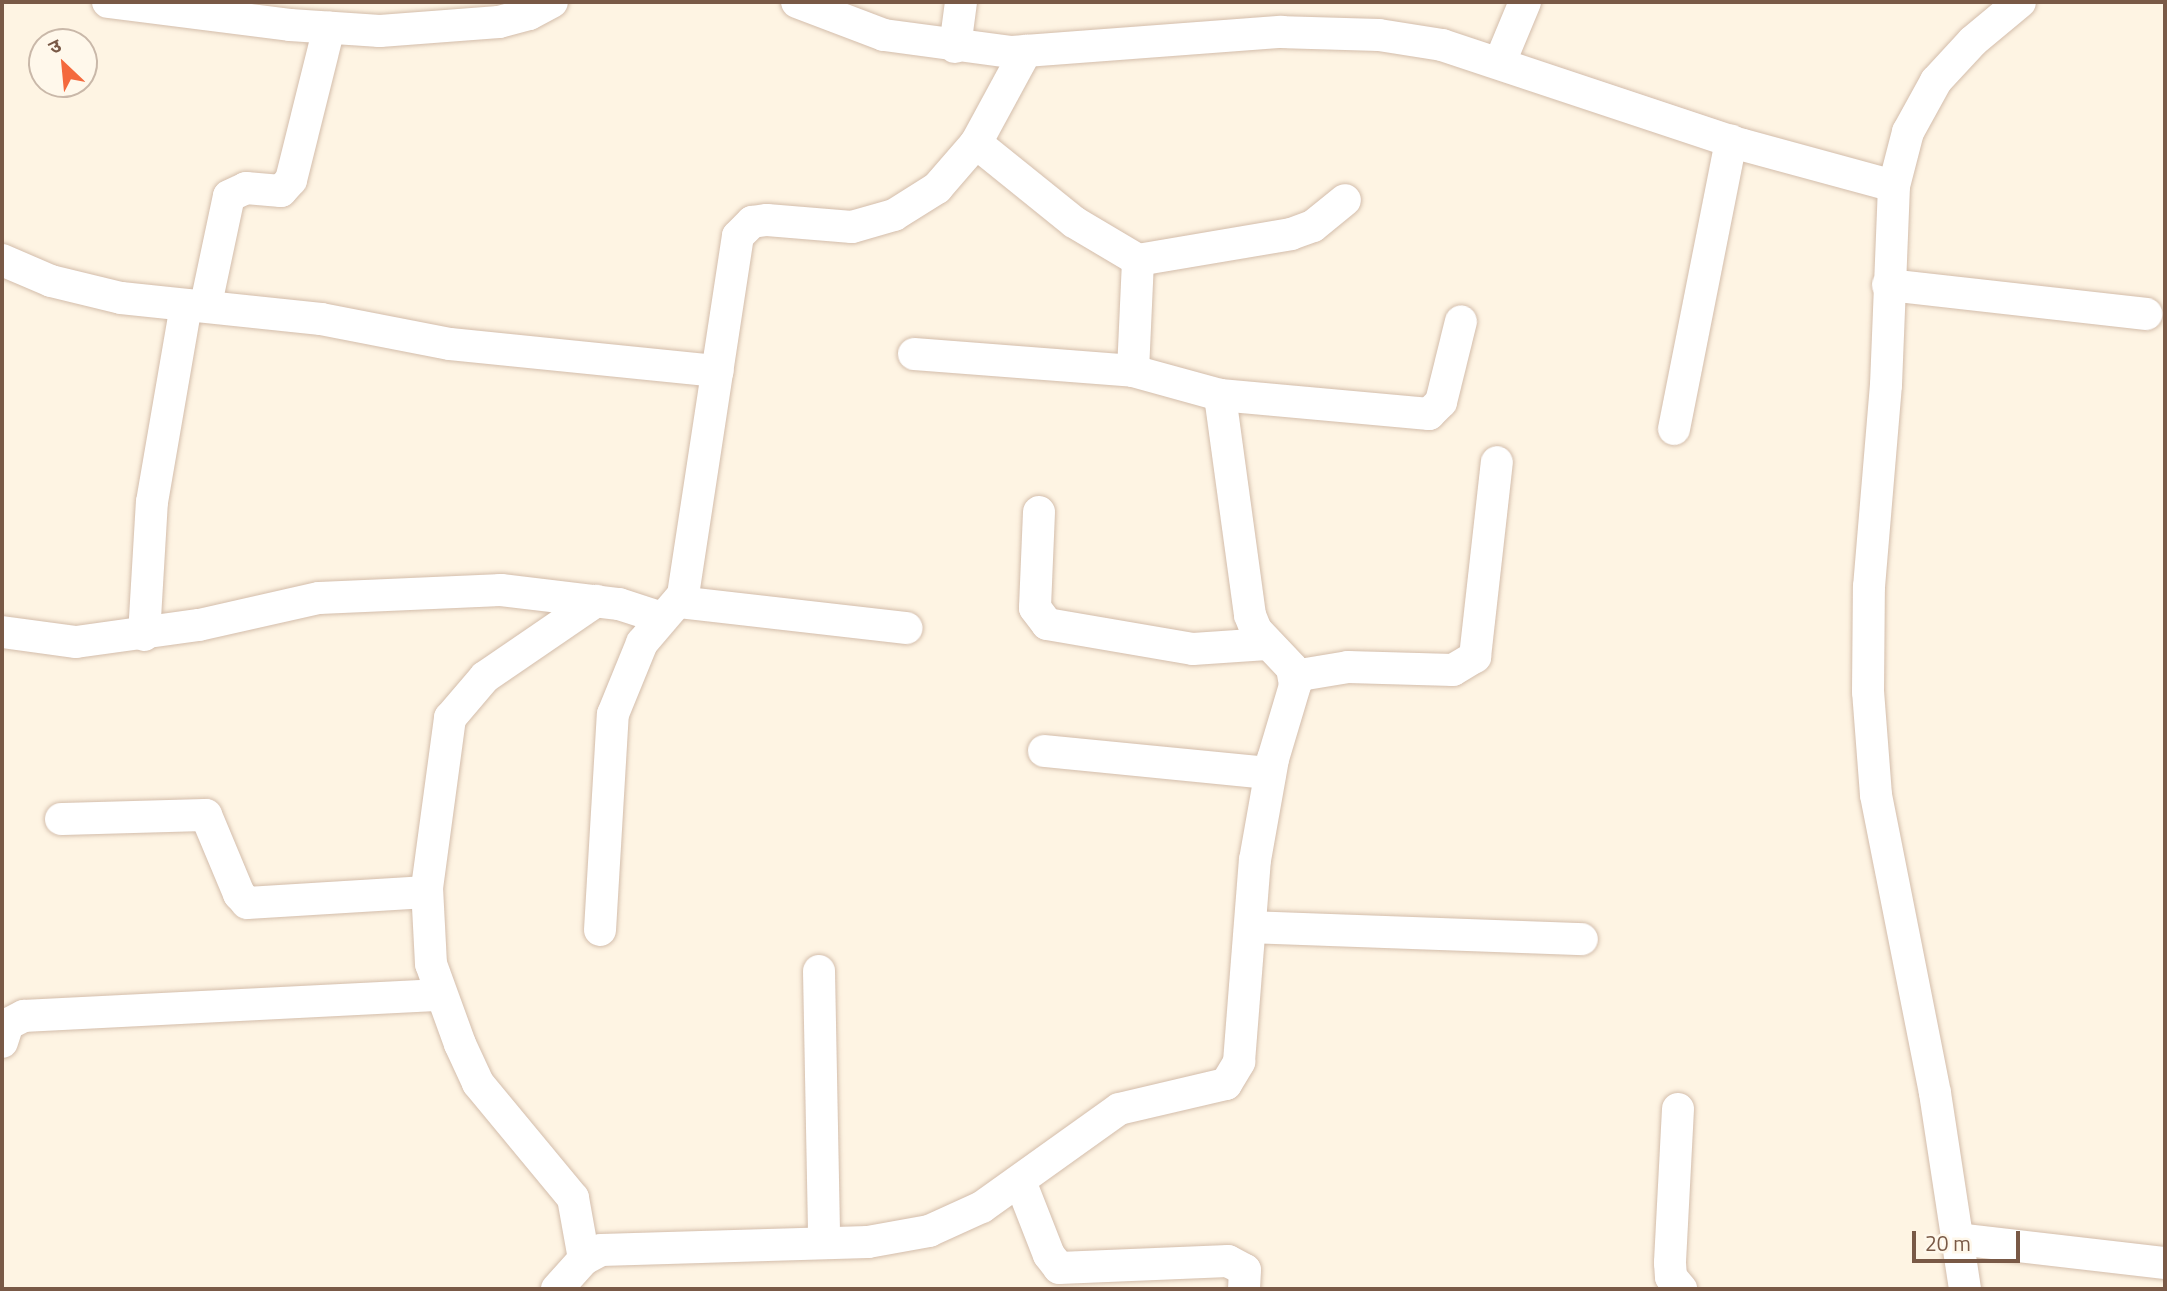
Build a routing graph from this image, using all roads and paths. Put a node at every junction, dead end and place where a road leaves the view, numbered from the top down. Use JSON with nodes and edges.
{"nodes":[{"id":1,"x":108,"y":2,"type":"edge"},
{"id":2,"x":550,"y":2,"type":"edge"},
{"id":3,"x":961,"y":2,"type":"edge"},
{"id":4,"x":1525,"y":2,"type":"edge"},
{"id":5,"x":2020,"y":2,"type":"edge"},
{"id":6,"x":809,"y":5,"type":"edge"},
{"id":7,"x":443,"y":15,"type":"edge"},
{"id":8,"x":345,"y":20,"type":"edge"},
{"id":9,"x":955,"y":47,"type":"junction"},
{"id":10,"x":1026,"y":51,"type":"junction"},
{"id":11,"x":1500,"y":62,"type":"junction"},
{"id":12,"x":1731,"y":141,"type":"junction"},
{"id":13,"x":976,"y":143,"type":"junction"},
{"id":14,"x":1894,"y":186,"type":"junction"},
{"id":15,"x":1345,"y":200,"type":"dead end"},
{"id":16,"x":2,"y":260,"type":"edge"},
{"id":17,"x":1138,"y":260,"type":"junction"},
{"id":18,"x":1888,"y":285,"type":"junction"},
{"id":19,"x":196,"y":305,"type":"junction"},
{"id":20,"x":2146,"y":314,"type":"dead end"},
{"id":21,"x":1461,"y":320,"type":"dead end"},
{"id":22,"x":914,"y":354,"type":"dead end"},
{"id":23,"x":718,"y":371,"type":"junction"},
{"id":24,"x":1133,"y":371,"type":"junction"},
{"id":25,"x":1220,"y":395,"type":"junction"},
{"id":26,"x":1674,"y":429,"type":"dead end"},
{"id":27,"x":1497,"y":462,"type":"dead end"},
{"id":28,"x":1039,"y":512,"type":"dead end"},
{"id":29,"x":596,"y":601,"type":"junction"},
{"id":30,"x":670,"y":610,"type":"junction"},
{"id":31,"x":906,"y":628,"type":"dead end"},
{"id":32,"x":2,"y":632,"type":"edge"},
{"id":33,"x":144,"y":635,"type":"junction"},
{"id":34,"x":1267,"y":643,"type":"junction"},
{"id":35,"x":1294,"y":676,"type":"junction"},
{"id":36,"x":1044,"y":751,"type":"dead end"},
{"id":37,"x":1270,"y":774,"type":"junction"},
{"id":38,"x":61,"y":819,"type":"dead end"},
{"id":39,"x":427,"y":892,"type":"junction"},
{"id":40,"x":1250,"y":927,"type":"junction"},
{"id":41,"x":600,"y":930,"type":"dead end"},
{"id":42,"x":1582,"y":939,"type":"dead end"},
{"id":43,"x":819,"y":971,"type":"dead end"},
{"id":44,"x":439,"y":995,"type":"junction"},
{"id":45,"x":2,"y":1042,"type":"edge"},
{"id":46,"x":1678,"y":1109,"type":"dead end"},
{"id":47,"x":1020,"y":1181,"type":"junction"},
{"id":48,"x":1957,"y":1240,"type":"junction"},
{"id":49,"x":824,"y":1243,"type":"junction"},
{"id":50,"x":584,"y":1259,"type":"junction"},
{"id":51,"x":2165,"y":1263,"type":"edge"},
{"id":52,"x":558,"y":1289,"type":"edge"},
{"id":53,"x":1244,"y":1289,"type":"edge"},
{"id":54,"x":1681,"y":1289,"type":"edge"},
{"id":55,"x":1965,"y":1289,"type":"edge"}],
"edges":[{"from":1,"to":8,"type":"street"},
{"from":2,"to":7,"type":"street"},
{"from":3,"to":9,"type":"street"},
{"from":4,"to":11,"type":"street"},
{"from":5,"to":14,"type":"street"},
{"from":6,"to":9,"type":"street"},
{"from":7,"to":8,"type":"street"},
{"from":8,"to":19,"type":"street"},
{"from":9,"to":10,"type":"street"},
{"from":10,"to":11,"type":"street"},
{"from":10,"to":13,"type":"street"},
{"from":11,"to":12,"type":"street"},
{"from":12,"to":14,"type":"street"},
{"from":12,"to":26,"type":"street"},
{"from":13,"to":17,"type":"street"},
{"from":13,"to":23,"type":"street"},
{"from":14,"to":18,"type":"street"},
{"from":15,"to":17,"type":"street"},
{"from":16,"to":19,"type":"street"},
{"from":17,"to":24,"type":"street"},
{"from":18,"to":20,"type":"street"},
{"from":18,"to":48,"type":"street"},
{"from":19,"to":23,"type":"street"},
{"from":19,"to":33,"type":"street"},
{"from":21,"to":25,"type":"street"},
{"from":22,"to":24,"type":"street"},
{"from":23,"to":30,"type":"street"},
{"from":24,"to":25,"type":"street"},
{"from":25,"to":34,"type":"street"},
{"from":27,"to":35,"type":"street"},
{"from":28,"to":34,"type":"street"},
{"from":29,"to":30,"type":"street"},
{"from":29,"to":33,"type":"street"},
{"from":29,"to":39,"type":"street"},
{"from":30,"to":31,"type":"street"},
{"from":30,"to":41,"type":"street"},
{"from":32,"to":33,"type":"street"},
{"from":34,"to":35,"type":"street"},
{"from":35,"to":37,"type":"street"},
{"from":36,"to":37,"type":"street"},
{"from":37,"to":40,"type":"street"},
{"from":38,"to":39,"type":"street"},
{"from":39,"to":44,"type":"street"},
{"from":40,"to":42,"type":"street"},
{"from":40,"to":47,"type":"street"},
{"from":43,"to":49,"type":"street"},
{"from":44,"to":45,"type":"street"},
{"from":44,"to":50,"type":"street"},
{"from":46,"to":54,"type":"street"},
{"from":47,"to":49,"type":"street"},
{"from":47,"to":53,"type":"street"},
{"from":48,"to":51,"type":"street"},
{"from":48,"to":55,"type":"street"},
{"from":49,"to":50,"type":"street"},
{"from":50,"to":52,"type":"street"}]}
